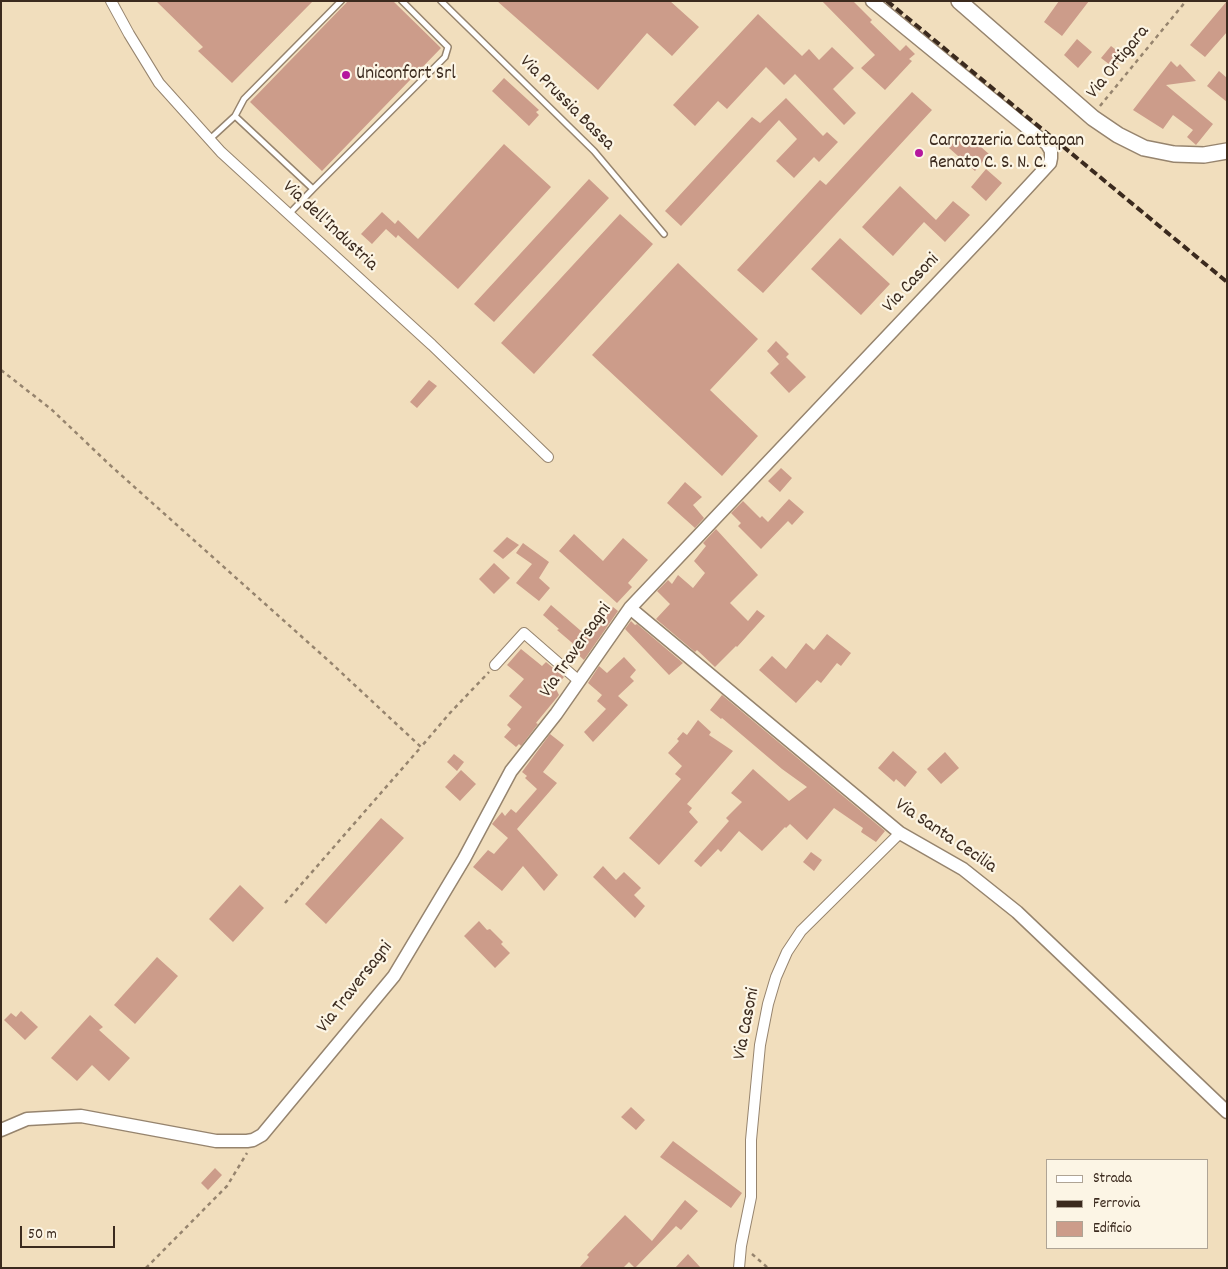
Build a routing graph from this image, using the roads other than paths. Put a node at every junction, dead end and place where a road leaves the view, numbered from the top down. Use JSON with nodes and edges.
{"nodes":[{"id":1,"x":111,"y":1,"type":"edge"},
{"id":2,"x":341,"y":1,"type":"edge"},
{"id":3,"x":402,"y":1,"type":"edge"},
{"id":4,"x":441,"y":1,"type":"edge"},
{"id":5,"x":872,"y":1,"type":"edge"},
{"id":6,"x":959,"y":1,"type":"edge"},
{"id":7,"x":235,"y":116,"type":"junction"},
{"id":8,"x":210,"y":139,"type":"junction"},
{"id":9,"x":1227,"y":151,"type":"edge"},
{"id":10,"x":313,"y":189,"type":"junction"},
{"id":11,"x":289,"y":214,"type":"junction"},
{"id":12,"x":664,"y":234,"type":"dead end"},
{"id":13,"x":548,"y":457,"type":"dead end"},
{"id":14,"x":630,"y":608,"type":"junction"},
{"id":15,"x":495,"y":665,"type":"road end"},
{"id":16,"x":579,"y":681,"type":"junction"},
{"id":17,"x":900,"y":834,"type":"junction"},
{"id":18,"x":1227,"y":1112,"type":"edge"},
{"id":19,"x":1,"y":1130,"type":"edge"},
{"id":20,"x":739,"y":1268,"type":"edge"}],
"edges":[{"from":1,"to":8,"type":"street","name":"Via dell'Industria"},
{"from":2,"to":7,"type":"lane"},
{"from":3,"to":10,"type":"lane"},
{"from":4,"to":12,"type":"lane","name":"Via Prussia Bassa"},
{"from":5,"to":14,"type":"street","name":"Via Casoni"},
{"from":6,"to":9,"type":"main road"},
{"from":7,"to":8,"type":"lane"},
{"from":7,"to":10,"type":"lane"},
{"from":8,"to":11,"type":"street","name":"Via dell'Industria"},
{"from":10,"to":11,"type":"lane"},
{"from":11,"to":13,"type":"street","name":"Via dell'Industria"},
{"from":14,"to":16,"type":"street","name":"Via Traversagni"},
{"from":14,"to":17,"type":"street","name":"Via Santa Cecilia"},
{"from":15,"to":16,"type":"street"},
{"from":16,"to":19,"type":"street","name":"Via Traversagni"},
{"from":17,"to":18,"type":"street","name":"Via Santa Cecilia"},
{"from":17,"to":20,"type":"street","name":"Via Casoni"}]}
